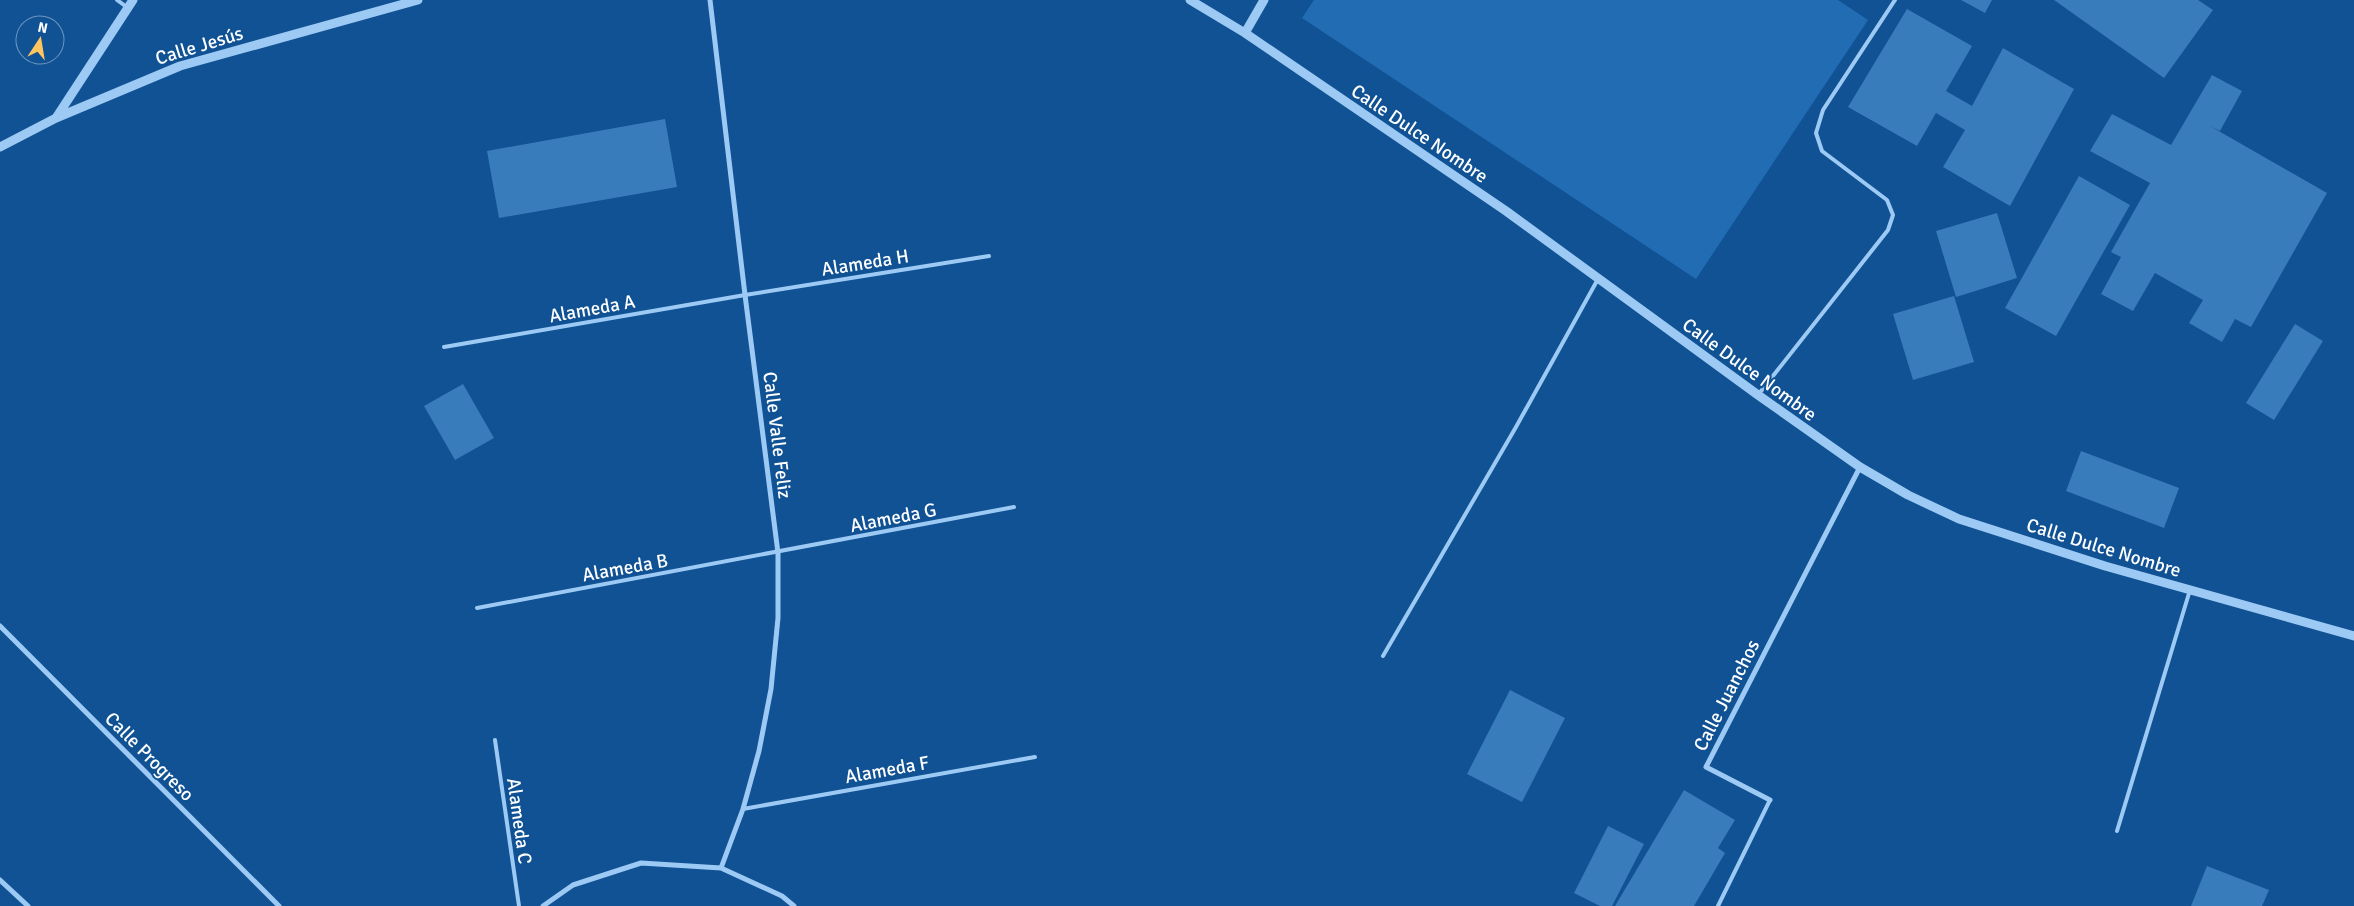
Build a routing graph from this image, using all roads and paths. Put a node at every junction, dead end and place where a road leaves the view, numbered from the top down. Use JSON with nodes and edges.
{"nodes":[{"id":1,"x":117,"y":0,"type":"edge"},
{"id":2,"x":418,"y":0,"type":"edge"},
{"id":3,"x":710,"y":0,"type":"edge"},
{"id":4,"x":1190,"y":0,"type":"edge"},
{"id":5,"x":1264,"y":0,"type":"edge"},
{"id":6,"x":1895,"y":0,"type":"edge"},
{"id":7,"x":130,"y":4,"type":"edge"},
{"id":8,"x":1245,"y":33,"type":"junction"},
{"id":9,"x":56,"y":118,"type":"junction"},
{"id":10,"x":0,"y":147,"type":"edge"},
{"id":11,"x":989,"y":256,"type":"dead end"},
{"id":12,"x":1598,"y":279,"type":"junction"},
{"id":13,"x":745,"y":295,"type":"junction"},
{"id":14,"x":444,"y":347,"type":"dead end"},
{"id":15,"x":1758,"y":395,"type":"junction"},
{"id":16,"x":1860,"y":467,"type":"junction"},
{"id":17,"x":1014,"y":507,"type":"dead end"},
{"id":18,"x":778,"y":553,"type":"junction"},
{"id":19,"x":2190,"y":590,"type":"junction"},
{"id":20,"x":477,"y":608,"type":"dead end"},
{"id":21,"x":0,"y":626,"type":"edge"},
{"id":22,"x":2354,"y":636,"type":"edge"},
{"id":23,"x":1383,"y":656,"type":"dead end"},
{"id":24,"x":494,"y":740,"type":"dead end"},
{"id":25,"x":1035,"y":757,"type":"dead end"},
{"id":26,"x":1770,"y":800,"type":"joint"},
{"id":27,"x":744,"y":809,"type":"junction"},
{"id":28,"x":2117,"y":831,"type":"dead end"},
{"id":29,"x":721,"y":868,"type":"junction"},
{"id":30,"x":0,"y":880,"type":"edge"},
{"id":31,"x":28,"y":906,"type":"edge"},
{"id":32,"x":280,"y":906,"type":"edge"},
{"id":33,"x":519,"y":906,"type":"edge"},
{"id":34,"x":543,"y":906,"type":"edge"},
{"id":35,"x":794,"y":906,"type":"edge"},
{"id":36,"x":1718,"y":906,"type":"edge"}],
"edges":[{"from":1,"to":7,"type":"lane"},
{"from":2,"to":9,"type":"street","name":"Calle Jesús"},
{"from":3,"to":13,"type":"street","name":"Calle Valle Feliz"},
{"from":4,"to":8,"type":"street","name":"Calle Dulce Nombre"},
{"from":5,"to":8,"type":"street"},
{"from":6,"to":15,"type":"lane"},
{"from":7,"to":9,"type":"street"},
{"from":8,"to":12,"type":"street","name":"Calle Dulce Nombre"},
{"from":9,"to":10,"type":"street","name":"Calle Jesús"},
{"from":11,"to":13,"type":"lane","name":"Alameda H"},
{"from":12,"to":15,"type":"street","name":"Calle Dulce Nombre"},
{"from":12,"to":23,"type":"lane"},
{"from":13,"to":14,"type":"lane","name":"Alameda A"},
{"from":13,"to":18,"type":"street","name":"Calle Valle Feliz"},
{"from":15,"to":16,"type":"street","name":"Calle Dulce Nombre"},
{"from":16,"to":19,"type":"street","name":"Calle Dulce Nombre"},
{"from":16,"to":26,"type":"street","name":"Calle Juanchos"},
{"from":17,"to":18,"type":"lane","name":"Alameda G"},
{"from":18,"to":20,"type":"lane","name":"Alameda B"},
{"from":18,"to":27,"type":"street","name":"Calle Valle Feliz"},
{"from":19,"to":22,"type":"street","name":"Calle Dulce Nombre"},
{"from":19,"to":28,"type":"lane"},
{"from":21,"to":32,"type":"street","name":"Calle Progreso"},
{"from":24,"to":33,"type":"lane","name":"Alameda C"},
{"from":25,"to":27,"type":"lane","name":"Alameda F"},
{"from":26,"to":36,"type":"lane","name":"Calle Juanchos"},
{"from":27,"to":29,"type":"street","name":"Calle Valle Feliz"},
{"from":29,"to":34,"type":"street"},
{"from":29,"to":35,"type":"street"},
{"from":30,"to":31,"type":"street"}]}
